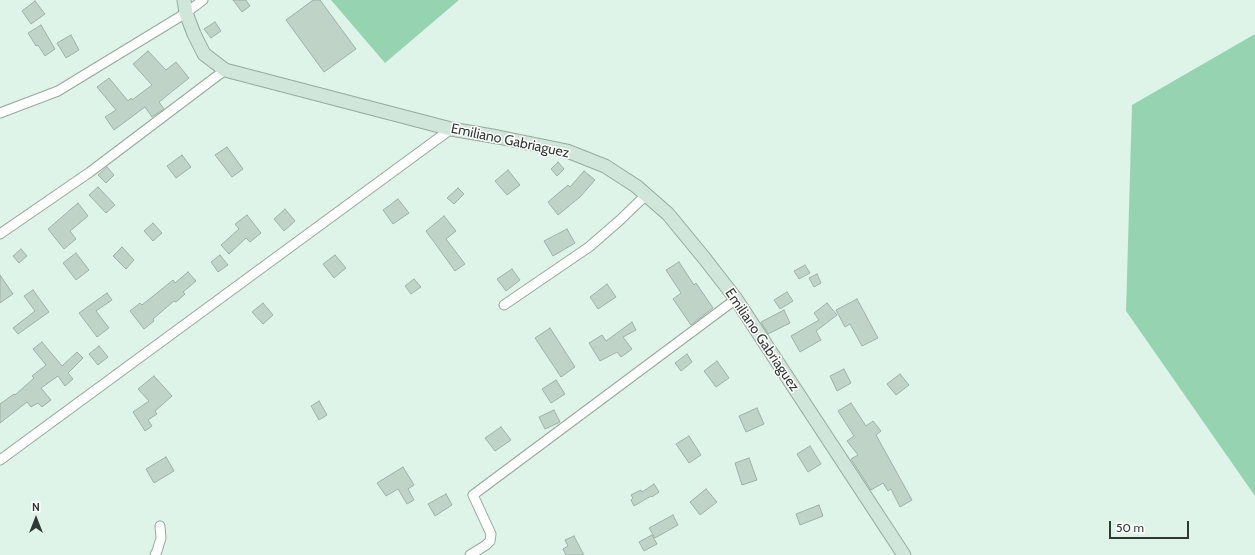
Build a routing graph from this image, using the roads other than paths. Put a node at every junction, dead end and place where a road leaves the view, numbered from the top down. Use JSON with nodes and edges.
{"nodes":[{"id":1,"x":203,"y":0,"type":"edge"},
{"id":2,"x":185,"y":6,"type":"edge"},
{"id":3,"x":225,"y":70,"type":"junction"},
{"id":4,"x":0,"y":113,"type":"edge"},
{"id":5,"x":451,"y":129,"type":"junction"},
{"id":6,"x":646,"y":195,"type":"junction"},
{"id":7,"x":0,"y":234,"type":"edge"},
{"id":8,"x":736,"y":299,"type":"junction"},
{"id":9,"x":504,"y":305,"type":"dead end"},
{"id":10,"x":0,"y":460,"type":"edge"},
{"id":11,"x":160,"y":526,"type":"dead end"},
{"id":12,"x":155,"y":555,"type":"edge"},
{"id":13,"x":470,"y":555,"type":"edge"},
{"id":14,"x":904,"y":555,"type":"edge"}],
"edges":[{"from":1,"to":2,"type":"street"},
{"from":2,"to":3,"type":"main road","name":"Emiliano Gabriaguez"},
{"from":2,"to":4,"type":"street"},
{"from":3,"to":5,"type":"main road","name":"Emiliano Gabriaguez"},
{"from":3,"to":7,"type":"street"},
{"from":5,"to":6,"type":"main road","name":"Emiliano Gabriaguez"},
{"from":5,"to":10,"type":"street"},
{"from":6,"to":8,"type":"main road","name":"Emiliano Gabriaguez"},
{"from":6,"to":9,"type":"street"},
{"from":8,"to":13,"type":"street"},
{"from":8,"to":14,"type":"main road","name":"Emiliano Gabriaguez"},
{"from":11,"to":12,"type":"street"}]}
